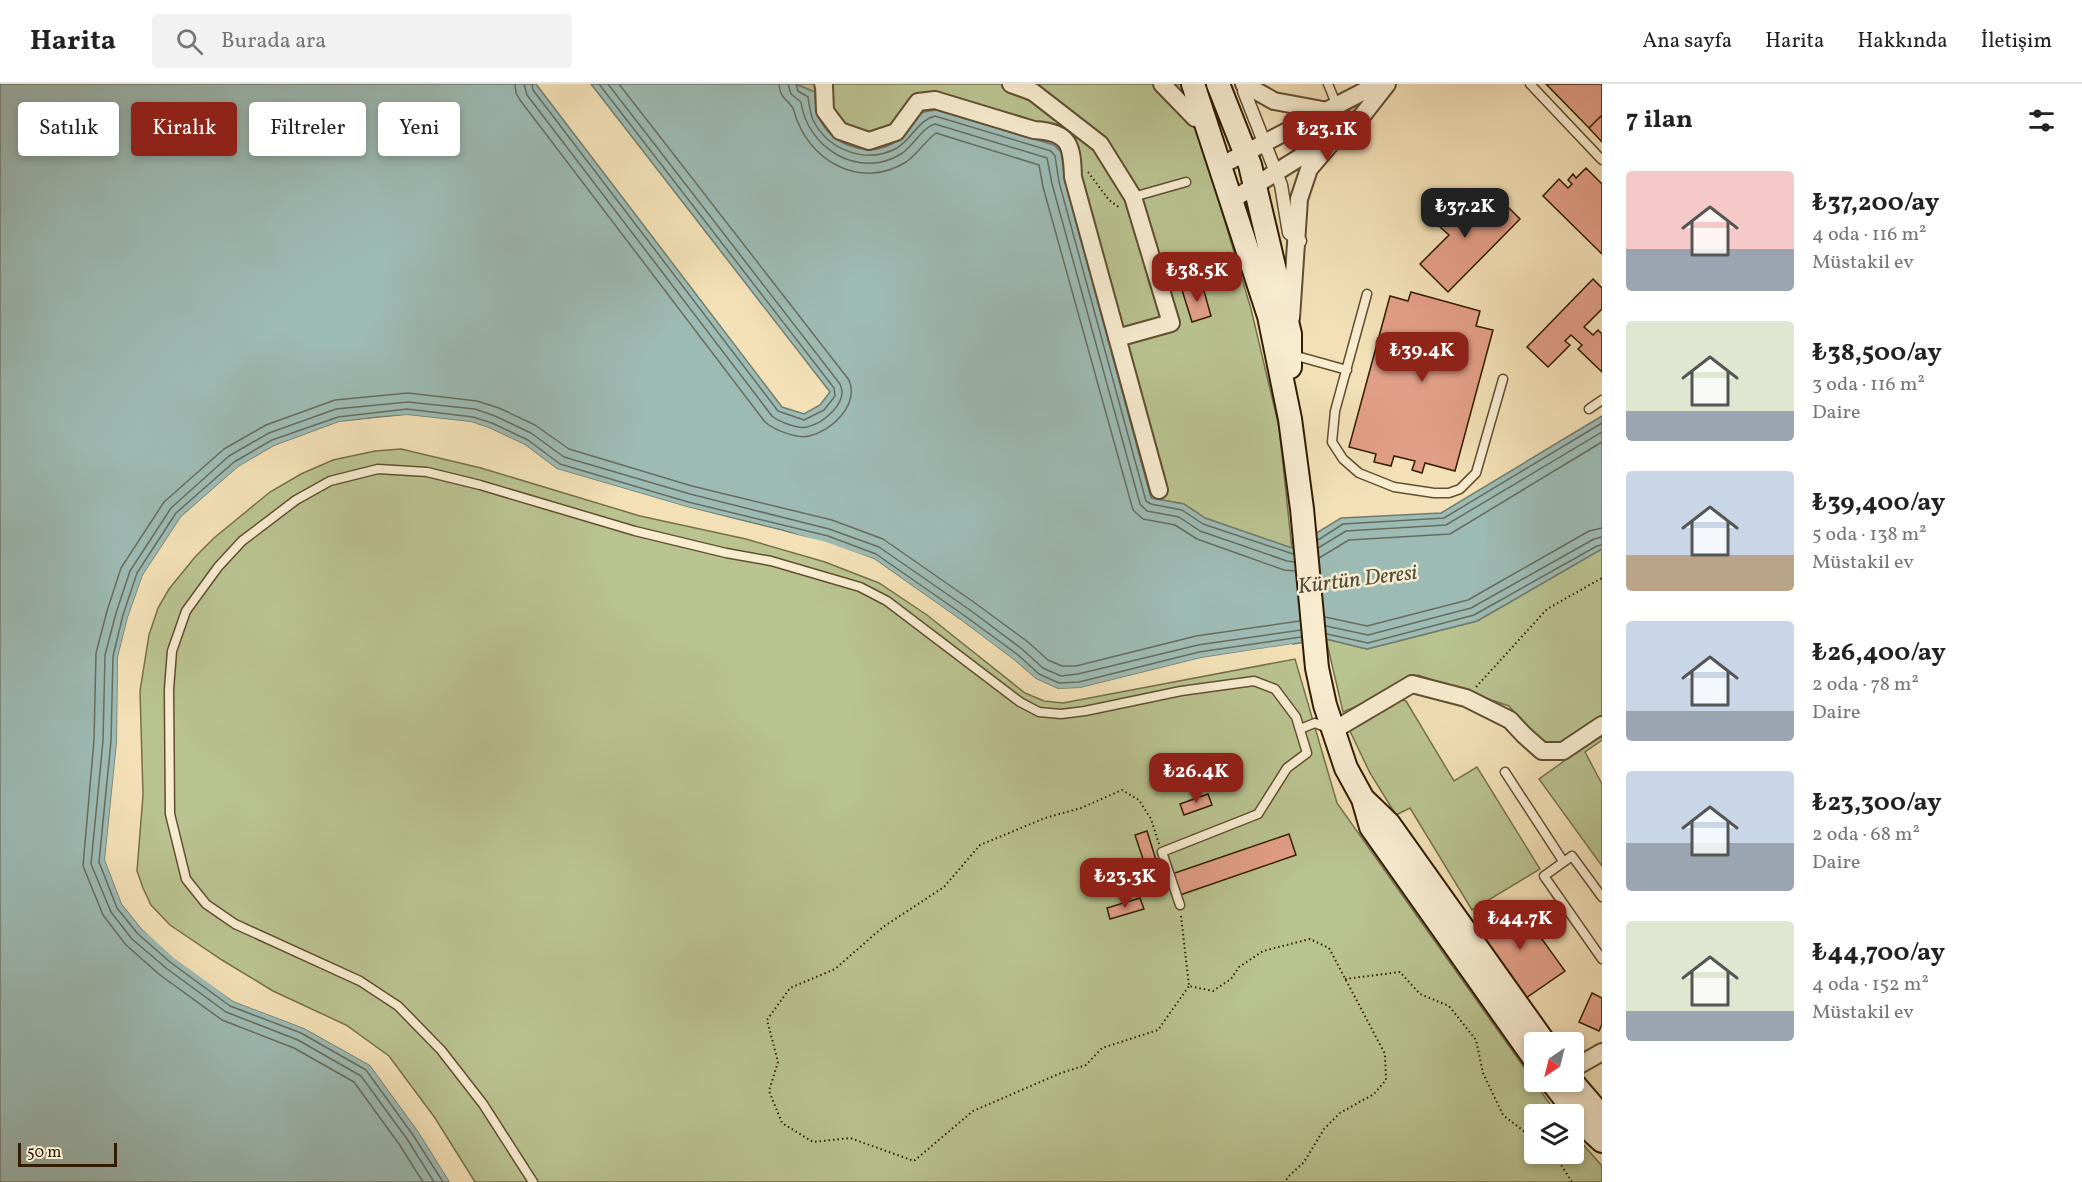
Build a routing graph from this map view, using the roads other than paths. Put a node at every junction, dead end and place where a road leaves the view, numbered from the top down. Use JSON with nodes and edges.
{"nodes":[{"id":1,"x":822,"y":84,"type":"edge"},
{"id":2,"x":1011,"y":84,"type":"edge"},
{"id":3,"x":1162,"y":84,"type":"edge"},
{"id":4,"x":1193,"y":84,"type":"edge"},
{"id":5,"x":1218,"y":84,"type":"edge"},
{"id":6,"x":1245,"y":84,"type":"edge"},
{"id":7,"x":1328,"y":84,"type":"edge"},
{"id":8,"x":1378,"y":84,"type":"edge"},
{"id":9,"x":1387,"y":84,"type":"edge"},
{"id":10,"x":1530,"y":84,"type":"edge"},
{"id":11,"x":1333,"y":108,"type":"junction"},
{"id":12,"x":1202,"y":115,"type":"junction"},
{"id":13,"x":1337,"y":136,"type":"junction"},
{"id":14,"x":1234,"y":148,"type":"junction"},
{"id":15,"x":1602,"y":160,"type":"edge"},
{"id":16,"x":1277,"y":173,"type":"junction"},
{"id":17,"x":1186,"y":183,"type":"dead end"},
{"id":18,"x":1255,"y":187,"type":"junction"},
{"id":19,"x":1232,"y":200,"type":"junction"},
{"id":20,"x":1135,"y":204,"type":"junction"},
{"id":21,"x":1300,"y":241,"type":"junction"},
{"id":22,"x":1367,"y":294,"type":"dead end"},
{"id":23,"x":1117,"y":338,"type":"junction"},
{"id":24,"x":1290,"y":344,"type":"junction"},
{"id":25,"x":1347,"y":370,"type":"junction"},
{"id":26,"x":1503,"y":379,"type":"dead end"},
{"id":27,"x":1602,"y":400,"type":"edge"},
{"id":28,"x":1589,"y":409,"type":"dead end"},
{"id":29,"x":1290,"y":419,"type":"junction"},
{"id":30,"x":1159,"y":490,"type":"dead end"},
{"id":31,"x":1602,"y":725,"type":"edge"},
{"id":32,"x":1299,"y":729,"type":"junction"},
{"id":33,"x":1334,"y":730,"type":"junction"},
{"id":34,"x":1504,"y":772,"type":"dead end"},
{"id":35,"x":1363,"y":799,"type":"junction"},
{"id":36,"x":1563,"y":861,"type":"junction"},
{"id":37,"x":1602,"y":897,"type":"edge"},
{"id":38,"x":1180,"y":905,"type":"road end"},
{"id":39,"x":1602,"y":959,"type":"edge"},
{"id":40,"x":1537,"y":1032,"type":"edge"},
{"id":41,"x":1602,"y":1042,"type":"edge"},
{"id":42,"x":1524,"y":1044,"type":"edge"},
{"id":43,"x":1584,"y":1052,"type":"edge"},
{"id":44,"x":1602,"y":1052,"type":"edge"},
{"id":45,"x":1584,"y":1062,"type":"edge"},
{"id":46,"x":1559,"y":1092,"type":"edge"},
{"id":47,"x":1581,"y":1092,"type":"edge"},
{"id":48,"x":1602,"y":1117,"type":"edge"},
{"id":49,"x":1602,"y":1141,"type":"edge"},
{"id":50,"x":533,"y":1182,"type":"edge"}],
"edges":[{"from":1,"to":23,"type":"street"},
{"from":2,"to":20,"type":"street"},
{"from":3,"to":12,"type":"street"},
{"from":4,"to":12,"type":"main road"},
{"from":5,"to":14,"type":"main road"},
{"from":6,"to":11,"type":"street"},
{"from":6,"to":14,"type":"street"},
{"from":7,"to":11,"type":"lane"},
{"from":8,"to":11,"type":"street"},
{"from":9,"to":13,"type":"street"},
{"from":10,"to":15,"type":"lane"},
{"from":11,"to":14,"type":"street"},
{"from":12,"to":14,"type":"main road"},
{"from":13,"to":16,"type":"street"},
{"from":13,"to":21,"type":"street"},
{"from":14,"to":16,"type":"street"},
{"from":14,"to":18,"type":"main road"},
{"from":14,"to":19,"type":"main road"},
{"from":16,"to":18,"type":"street"},
{"from":16,"to":21,"type":"street"},
{"from":17,"to":20,"type":"lane"},
{"from":18,"to":19,"type":"street"},
{"from":18,"to":24,"type":"main road"},
{"from":19,"to":29,"type":"main road"},
{"from":20,"to":23,"type":"street"},
{"from":21,"to":24,"type":"street"},
{"from":22,"to":25,"type":"lane"},
{"from":23,"to":30,"type":"street"},
{"from":24,"to":25,"type":"lane"},
{"from":24,"to":29,"type":"main road"},
{"from":25,"to":26,"type":"lane"},
{"from":27,"to":28,"type":"lane"},
{"from":29,"to":33,"type":"main road"},
{"from":31,"to":33,"type":"street"},
{"from":32,"to":33,"type":"lane"},
{"from":32,"to":38,"type":"lane"},
{"from":32,"to":50,"type":"lane"},
{"from":33,"to":35,"type":"main road"},
{"from":34,"to":36,"type":"lane"},
{"from":35,"to":40,"type":"main road"},
{"from":35,"to":42,"type":"main road"},
{"from":36,"to":37,"type":"lane"},
{"from":36,"to":39,"type":"lane"},
{"from":41,"to":43,"type":"street"},
{"from":44,"to":45,"type":"street"},
{"from":46,"to":49,"type":"main road"},
{"from":47,"to":48,"type":"main road"}]}
